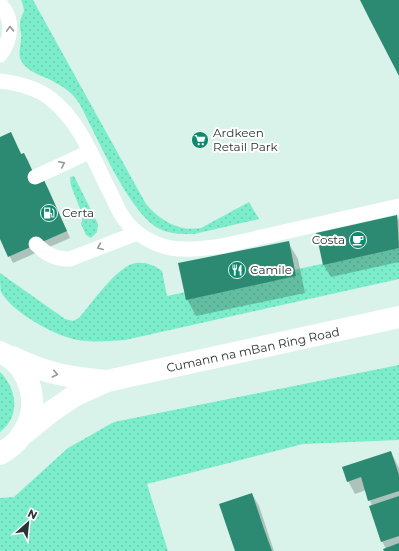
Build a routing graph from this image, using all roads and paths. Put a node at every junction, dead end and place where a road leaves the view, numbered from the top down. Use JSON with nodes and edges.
{"nodes":[{"id":1,"x":0,"y":4,"type":"edge"},
{"id":2,"x":0,"y":55,"type":"edge"},
{"id":3,"x":3,"y":83,"type":"edge"},
{"id":4,"x":89,"y":152,"type":"junction"},
{"id":5,"x":35,"y":177,"type":"dead end"},
{"id":6,"x":399,"y":206,"type":"edge"},
{"id":7,"x":137,"y":233,"type":"junction"},
{"id":8,"x":36,"y":244,"type":"dead end"},
{"id":9,"x":399,"y":317,"type":"edge"},
{"id":10,"x":3,"y":353,"type":"edge"},
{"id":11,"x":107,"y":381,"type":"junction"},
{"id":12,"x":22,"y":436,"type":"junction"},
{"id":13,"x":0,"y":454,"type":"edge"}],
"edges":[{"from":2,"to":1,"type":"lane","one_way":true},
{"from":3,"to":4,"type":"lane"},
{"from":5,"to":4,"type":"lane","one_way":true},
{"from":4,"to":7,"type":"lane"},
{"from":6,"to":7,"type":"lane"},
{"from":7,"to":8,"type":"lane","one_way":true},
{"from":9,"to":11,"type":"main road","name":"Cumann na mBan Ring Road"},
{"from":10,"to":11,"type":"main road","name":"Cumann na mBan Ring Road","one_way":true},
{"from":10,"to":12,"type":"main road"},
{"from":11,"to":12,"type":"main road","name":"Cumann na mBan Ring Road"},
{"from":12,"to":13,"type":"main road","name":"Cumann na mBan Ring Road"}]}
